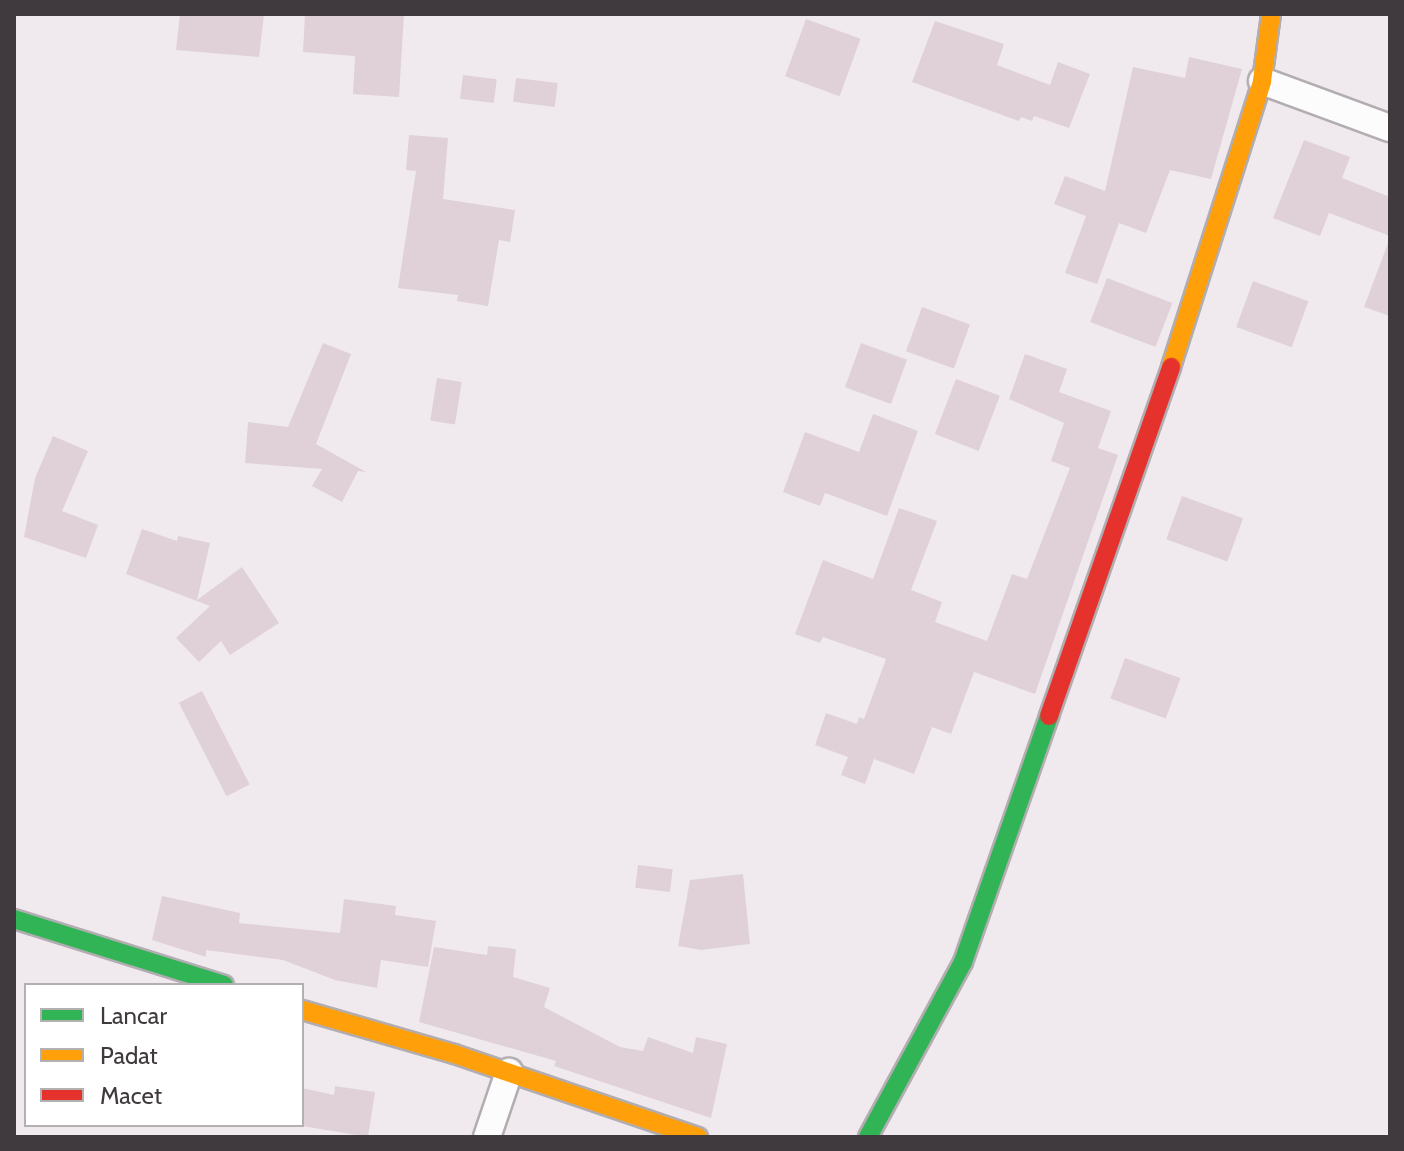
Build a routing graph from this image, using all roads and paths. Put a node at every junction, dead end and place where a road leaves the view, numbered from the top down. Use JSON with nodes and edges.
{"nodes":[{"id":1,"x":1271,"y":14,"type":"edge"},
{"id":2,"x":1262,"y":81,"type":"junction"},
{"id":3,"x":1390,"y":128,"type":"edge"},
{"id":4,"x":14,"y":919,"type":"edge"},
{"id":5,"x":218,"y":983,"type":"edge"},
{"id":6,"x":304,"y":1011,"type":"edge"},
{"id":7,"x":509,"y":1072,"type":"junction"},
{"id":8,"x":487,"y":1137,"type":"edge"},
{"id":9,"x":698,"y":1137,"type":"edge"},
{"id":10,"x":868,"y":1137,"type":"edge"}],
"edges":[{"from":1,"to":2,"type":"street"},
{"from":2,"to":3,"type":"street"},
{"from":2,"to":10,"type":"street"},
{"from":4,"to":5,"type":"street"},
{"from":6,"to":7,"type":"street"},
{"from":7,"to":8,"type":"street"},
{"from":7,"to":9,"type":"street"}]}
